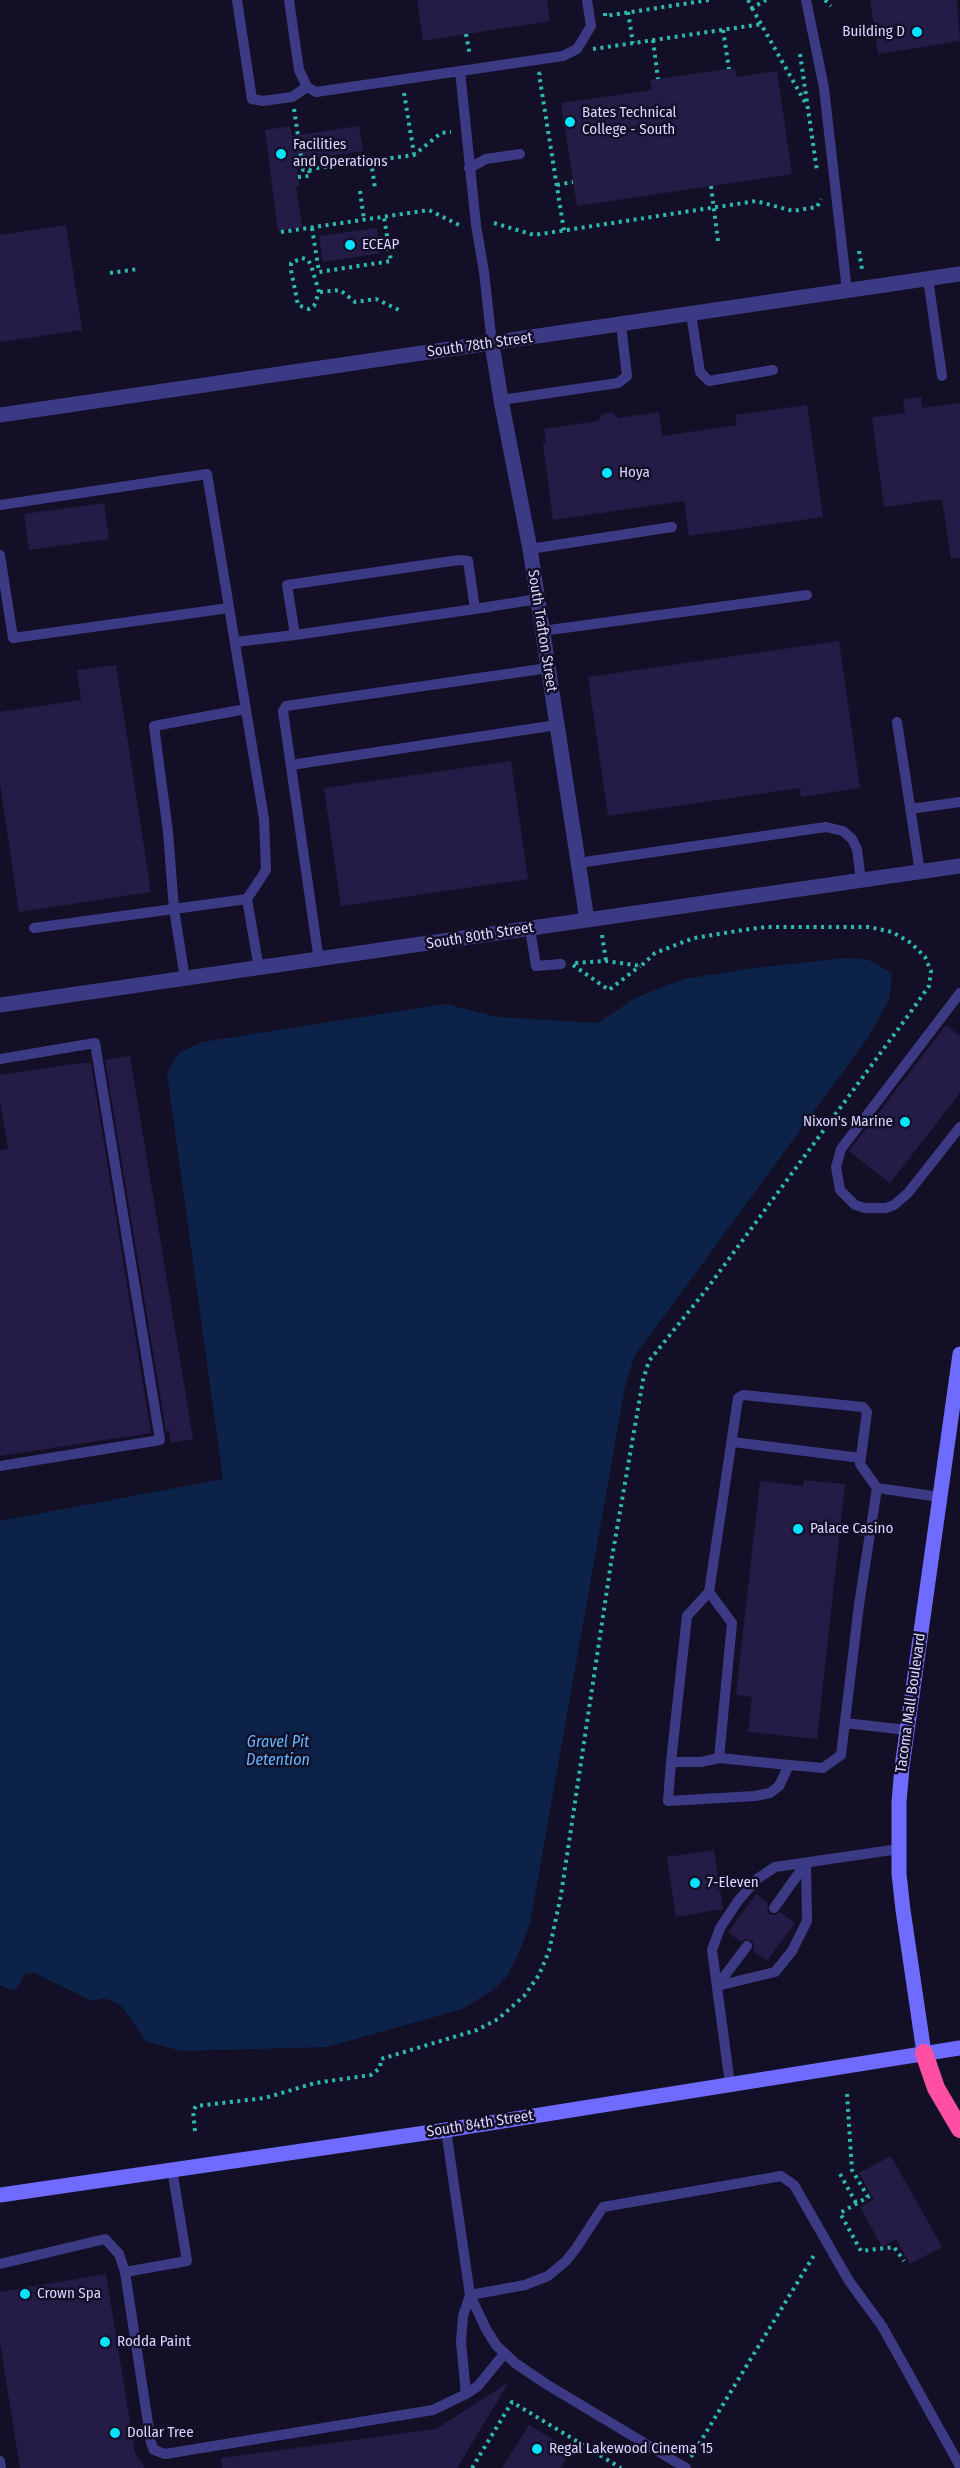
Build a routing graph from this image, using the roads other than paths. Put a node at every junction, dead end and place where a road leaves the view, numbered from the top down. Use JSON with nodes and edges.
{"nodes":[{"id":1,"x":237,"y":0,"type":"edge"},
{"id":2,"x":289,"y":0,"type":"edge"},
{"id":3,"x":588,"y":0,"type":"edge"},
{"id":4,"x":806,"y":0,"type":"edge"},
{"id":5,"x":460,"y":71,"type":"junction"},
{"id":6,"x":307,"y":87,"type":"junction"},
{"id":7,"x":520,"y":154,"type":"dead end"},
{"id":8,"x":469,"y":168,"type":"junction"},
{"id":9,"x":960,"y":274,"type":"edge"},
{"id":10,"x":928,"y":279,"type":"junction"},
{"id":11,"x":848,"y":291,"type":"junction"},
{"id":12,"x":691,"y":314,"type":"junction"},
{"id":13,"x":621,"y":324,"type":"junction"},
{"id":14,"x":492,"y":344,"type":"junction"},
{"id":15,"x":773,"y":370,"type":"dead end"},
{"id":16,"x":942,"y":376,"type":"dead end"},
{"id":17,"x":501,"y":400,"type":"junction"},
{"id":18,"x":0,"y":415,"type":"edge"},
{"id":19,"x":0,"y":505,"type":"edge"},
{"id":20,"x":672,"y":527,"type":"dead end"},
{"id":21,"x":530,"y":549,"type":"junction"},
{"id":22,"x":0,"y":555,"type":"edge"},
{"id":23,"x":807,"y":595,"type":"dead end"},
{"id":24,"x":538,"y":599,"type":"junction"},
{"id":25,"x":229,"y":608,"type":"junction"},
{"id":26,"x":475,"y":609,"type":"junction"},
{"id":27,"x":543,"y":631,"type":"junction"},
{"id":28,"x":295,"y":635,"type":"junction"},
{"id":29,"x":235,"y":642,"type":"junction"},
{"id":30,"x":548,"y":668,"type":"junction"},
{"id":31,"x":246,"y":709,"type":"junction"},
{"id":32,"x":897,"y":722,"type":"dead end"},
{"id":33,"x":557,"y":725,"type":"junction"},
{"id":34,"x":291,"y":765,"type":"junction"},
{"id":35,"x":960,"y":802,"type":"edge"},
{"id":36,"x":910,"y":809,"type":"junction"},
{"id":37,"x":578,"y":863,"type":"junction"},
{"id":38,"x":960,"y":866,"type":"edge"},
{"id":39,"x":920,"y":872,"type":"junction"},
{"id":40,"x":861,"y":880,"type":"junction"},
{"id":41,"x":247,"y":899,"type":"junction"},
{"id":42,"x":174,"y":909,"type":"junction"},
{"id":43,"x":586,"y":920,"type":"junction"},
{"id":44,"x":34,"y":928,"type":"dead end"},
{"id":45,"x":530,"y":929,"type":"junction"},
{"id":46,"x":319,"y":961,"type":"junction"},
{"id":47,"x":561,"y":964,"type":"dead end"},
{"id":48,"x":259,"y":969,"type":"junction"},
{"id":49,"x":185,"y":980,"type":"junction"},
{"id":50,"x":960,"y":993,"type":"edge"},
{"id":51,"x":0,"y":1005,"type":"edge"},
{"id":52,"x":0,"y":1059,"type":"edge"},
{"id":53,"x":960,"y":1126,"type":"edge"},
{"id":54,"x":960,"y":1354,"type":"edge"},
{"id":55,"x":733,"y":1442,"type":"junction"},
{"id":56,"x":861,"y":1458,"type":"junction"},
{"id":57,"x":0,"y":1466,"type":"edge"},
{"id":58,"x":877,"y":1488,"type":"junction"},
{"id":59,"x":940,"y":1497,"type":"junction"},
{"id":60,"x":709,"y":1592,"type":"junction"},
{"id":61,"x":845,"y":1724,"type":"junction"},
{"id":62,"x":907,"y":1730,"type":"junction"},
{"id":63,"x":719,"y":1758,"type":"junction"},
{"id":64,"x":671,"y":1762,"type":"junction"},
{"id":65,"x":789,"y":1765,"type":"junction"},
{"id":66,"x":899,"y":1849,"type":"junction"},
{"id":67,"x":806,"y":1863,"type":"junction"},
{"id":68,"x":774,"y":1908,"type":"dead end"},
{"id":69,"x":747,"y":1946,"type":"dead end"},
{"id":70,"x":717,"y":1986,"type":"junction"},
{"id":71,"x":960,"y":2048,"type":"edge"},
{"id":72,"x":924,"y":2053,"type":"junction"},
{"id":73,"x":730,"y":2084,"type":"junction"},
{"id":74,"x":960,"y":2129,"type":"edge"},
{"id":75,"x":446,"y":2130,"type":"junction"},
{"id":76,"x":172,"y":2169,"type":"junction"},
{"id":77,"x":0,"y":2195,"type":"edge"},
{"id":78,"x":0,"y":2264,"type":"edge"},
{"id":79,"x":125,"y":2272,"type":"junction"},
{"id":80,"x":470,"y":2295,"type":"junction"},
{"id":81,"x":504,"y":2354,"type":"junction"},
{"id":82,"x":466,"y":2394,"type":"junction"},
{"id":83,"x":0,"y":2461,"type":"edge"},
{"id":84,"x":960,"y":2466,"type":"edge"},
{"id":85,"x":1,"y":2468,"type":"edge"},
{"id":86,"x":686,"y":2468,"type":"edge"}],
"edges":[{"from":1,"to":6,"type":"lane"},
{"from":2,"to":6,"type":"lane"},
{"from":3,"to":5,"type":"lane"},
{"from":4,"to":11,"type":"lane"},
{"from":5,"to":6,"type":"lane"},
{"from":5,"to":8,"type":"lane"},
{"from":7,"to":8,"type":"lane"},
{"from":8,"to":14,"type":"lane"},
{"from":9,"to":10,"type":"street","name":"South 78th Street"},
{"from":10,"to":11,"type":"street","name":"South 78th Street"},
{"from":10,"to":16,"type":"lane"},
{"from":11,"to":12,"type":"street","name":"South 78th Street"},
{"from":12,"to":13,"type":"street","name":"South 78th Street"},
{"from":12,"to":15,"type":"lane"},
{"from":13,"to":14,"type":"street","name":"South 78th Street"},
{"from":13,"to":17,"type":"lane"},
{"from":14,"to":17,"type":"street","name":"South Trafton Street"},
{"from":14,"to":18,"type":"street","name":"South 78th Street"},
{"from":17,"to":21,"type":"street","name":"South Trafton Street"},
{"from":19,"to":25,"type":"lane"},
{"from":20,"to":21,"type":"lane"},
{"from":21,"to":24,"type":"street","name":"South Trafton Street"},
{"from":22,"to":25,"type":"lane"},
{"from":23,"to":27,"type":"lane"},
{"from":24,"to":26,"type":"lane"},
{"from":24,"to":27,"type":"street","name":"South Trafton Street"},
{"from":25,"to":29,"type":"lane"},
{"from":26,"to":28,"type":"lane"},
{"from":26,"to":28,"type":"lane"},
{"from":27,"to":30,"type":"street","name":"South Trafton Street"},
{"from":28,"to":29,"type":"lane"},
{"from":29,"to":31,"type":"lane"},
{"from":30,"to":33,"type":"street","name":"South Trafton Street"},
{"from":30,"to":34,"type":"lane"},
{"from":31,"to":41,"type":"lane"},
{"from":31,"to":42,"type":"lane"},
{"from":32,"to":36,"type":"lane"},
{"from":33,"to":34,"type":"lane"},
{"from":33,"to":37,"type":"street","name":"South Trafton Street"},
{"from":34,"to":46,"type":"lane"},
{"from":35,"to":36,"type":"lane"},
{"from":36,"to":39,"type":"lane"},
{"from":37,"to":40,"type":"lane"},
{"from":37,"to":43,"type":"street","name":"South Trafton Street"},
{"from":38,"to":39,"type":"street","name":"South 80th Street"},
{"from":39,"to":40,"type":"street","name":"South 80th Street"},
{"from":40,"to":43,"type":"street","name":"South 80th Street"},
{"from":41,"to":42,"type":"lane"},
{"from":41,"to":48,"type":"lane"},
{"from":42,"to":44,"type":"lane"},
{"from":42,"to":49,"type":"lane"},
{"from":43,"to":45,"type":"street","name":"South 80th Street"},
{"from":45,"to":46,"type":"street","name":"South 80th Street"},
{"from":45,"to":47,"type":"lane"},
{"from":46,"to":48,"type":"street","name":"South 80th Street"},
{"from":48,"to":49,"type":"street","name":"South 80th Street"},
{"from":49,"to":51,"type":"street","name":"South 80th Street"},
{"from":50,"to":53,"type":"lane"},
{"from":52,"to":57,"type":"lane"},
{"from":54,"to":59,"type":"main road","name":"Tacoma Mall Boulevard"},
{"from":55,"to":56,"type":"lane"},
{"from":55,"to":56,"type":"lane"},
{"from":55,"to":60,"type":"lane"},
{"from":56,"to":58,"type":"lane"},
{"from":58,"to":59,"type":"lane"},
{"from":58,"to":61,"type":"lane"},
{"from":59,"to":62,"type":"main road","name":"Tacoma Mall Boulevard"},
{"from":60,"to":63,"type":"lane"},
{"from":60,"to":64,"type":"lane"},
{"from":61,"to":62,"type":"lane"},
{"from":61,"to":65,"type":"lane"},
{"from":62,"to":66,"type":"main road","name":"Tacoma Mall Boulevard"},
{"from":63,"to":64,"type":"lane"},
{"from":63,"to":65,"type":"lane"},
{"from":64,"to":65,"type":"lane"},
{"from":66,"to":67,"type":"lane"},
{"from":66,"to":72,"type":"main road","name":"Tacoma Mall Boulevard"},
{"from":67,"to":68,"type":"lane"},
{"from":67,"to":70,"type":"lane"},
{"from":67,"to":70,"type":"lane"},
{"from":69,"to":70,"type":"lane"},
{"from":70,"to":73,"type":"lane"},
{"from":71,"to":72,"type":"main road","name":"South 84th Street"},
{"from":72,"to":73,"type":"main road","name":"South 84th Street"},
{"from":72,"to":74,"type":"highway"},
{"from":73,"to":75,"type":"main road","name":"South 84th Street"},
{"from":75,"to":76,"type":"main road","name":"South 84th Street"},
{"from":75,"to":80,"type":"lane"},
{"from":76,"to":77,"type":"main road","name":"South 84th Street"},
{"from":76,"to":79,"type":"lane"},
{"from":78,"to":79,"type":"lane"},
{"from":79,"to":82,"type":"lane"},
{"from":80,"to":81,"type":"lane"},
{"from":80,"to":82,"type":"lane"},
{"from":80,"to":84,"type":"lane"},
{"from":81,"to":82,"type":"lane"},
{"from":81,"to":86,"type":"lane"},
{"from":83,"to":85,"type":"lane"}]}
